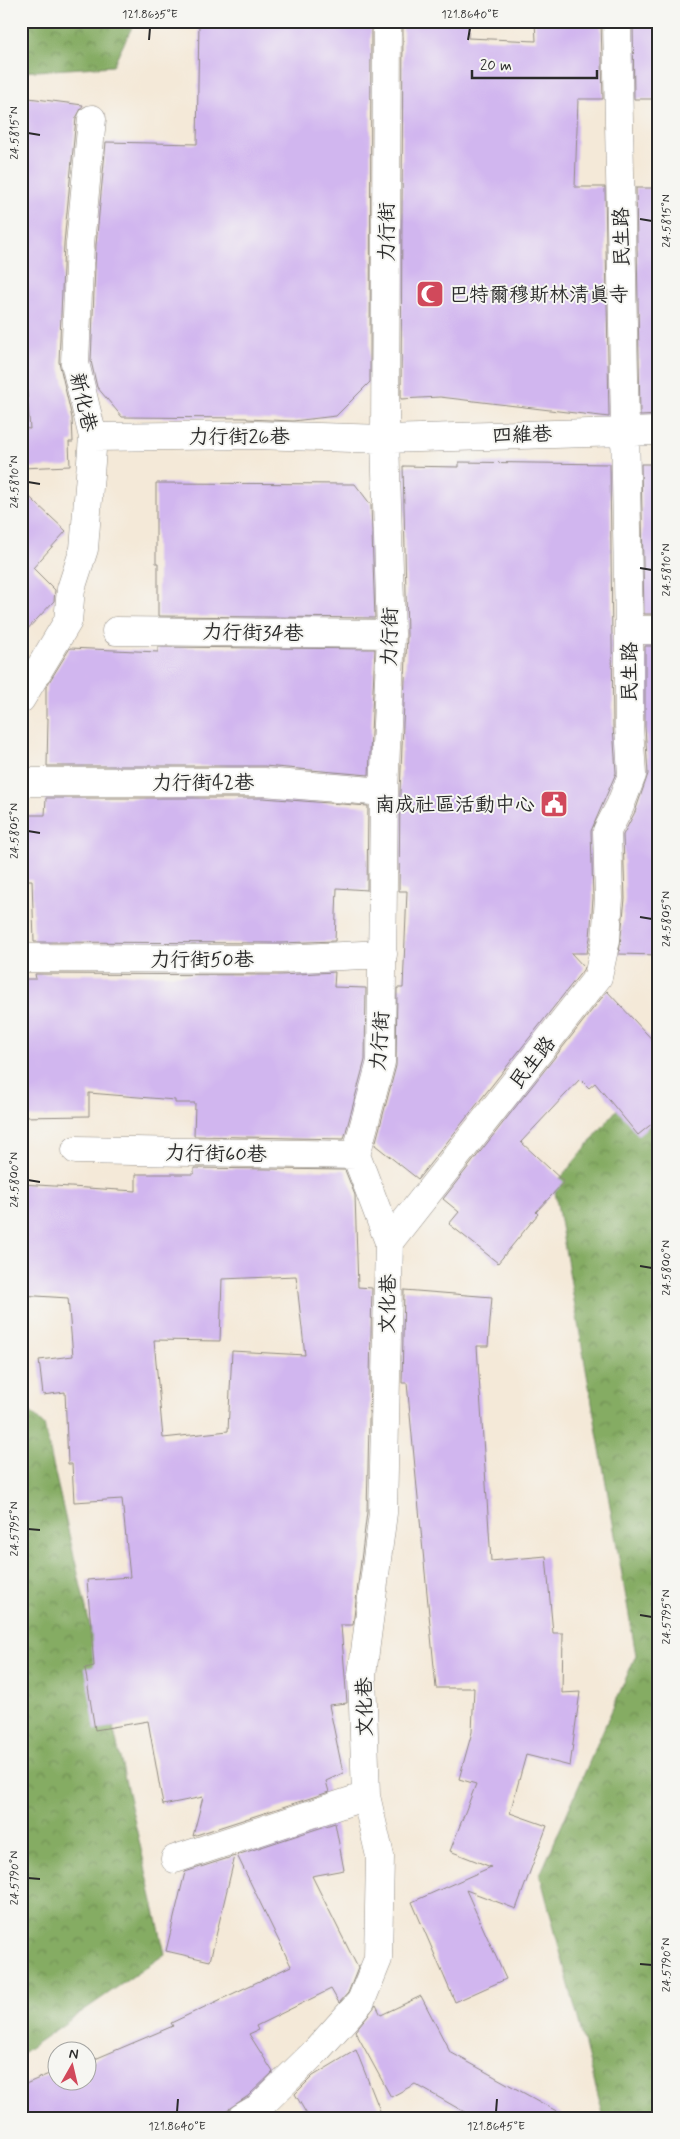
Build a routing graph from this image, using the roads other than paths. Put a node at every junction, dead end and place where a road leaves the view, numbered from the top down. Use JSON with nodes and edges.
{"nodes":[{"id":1,"x":387,"y":21,"type":"edge"},
{"id":2,"x":617,"y":21,"type":"edge"},
{"id":3,"x":92,"y":119,"type":"dead end"},
{"id":4,"x":625,"y":431,"type":"junction"},
{"id":5,"x":659,"y":432,"type":"edge"},
{"id":6,"x":93,"y":437,"type":"junction"},
{"id":7,"x":385,"y":439,"type":"junction"},
{"id":8,"x":116,"y":630,"type":"dead end"},
{"id":9,"x":629,"y":630,"type":"junction"},
{"id":10,"x":659,"y":630,"type":"edge"},
{"id":11,"x":391,"y":634,"type":"junction"},
{"id":12,"x":21,"y":700,"type":"edge"},
{"id":13,"x":21,"y":782,"type":"edge"},
{"id":14,"x":384,"y":792,"type":"junction"},
{"id":15,"x":383,"y":954,"type":"junction"},
{"id":16,"x":21,"y":958,"type":"edge"},
{"id":17,"x":76,"y":1150,"type":"dead end"},
{"id":18,"x":356,"y":1155,"type":"junction"},
{"id":19,"x":389,"y":1242,"type":"junction"},
{"id":20,"x":366,"y":1796,"type":"junction"},
{"id":21,"x":175,"y":1859,"type":"dead end"},
{"id":22,"x":241,"y":2118,"type":"edge"}],
"edges":[{"from":1,"to":7,"type":"street","name":"力行街"},
{"from":2,"to":4,"type":"street","name":"民生路"},
{"from":3,"to":6,"type":"street","name":"新化巷"},
{"from":4,"to":5,"type":"street","name":"四維巷"},
{"from":4,"to":7,"type":"street","name":"四維巷"},
{"from":4,"to":9,"type":"street","name":"民生路"},
{"from":6,"to":7,"type":"street","name":"力行街26巷"},
{"from":6,"to":12,"type":"street","name":"新化巷"},
{"from":7,"to":11,"type":"street","name":"力行街"},
{"from":8,"to":11,"type":"street","name":"力行街34巷"},
{"from":9,"to":10,"type":"street"},
{"from":9,"to":19,"type":"street","name":"民生路"},
{"from":11,"to":14,"type":"street","name":"力行街"},
{"from":13,"to":14,"type":"street","name":"力行街42巷"},
{"from":14,"to":15,"type":"street","name":"力行街"},
{"from":15,"to":16,"type":"street","name":"力行街50巷"},
{"from":15,"to":18,"type":"street","name":"力行街"},
{"from":17,"to":18,"type":"street","name":"力行街60巷"},
{"from":18,"to":19,"type":"street"},
{"from":19,"to":20,"type":"street","name":"文化巷"},
{"from":20,"to":21,"type":"street"},
{"from":20,"to":22,"type":"street","name":"文化巷"}]}
